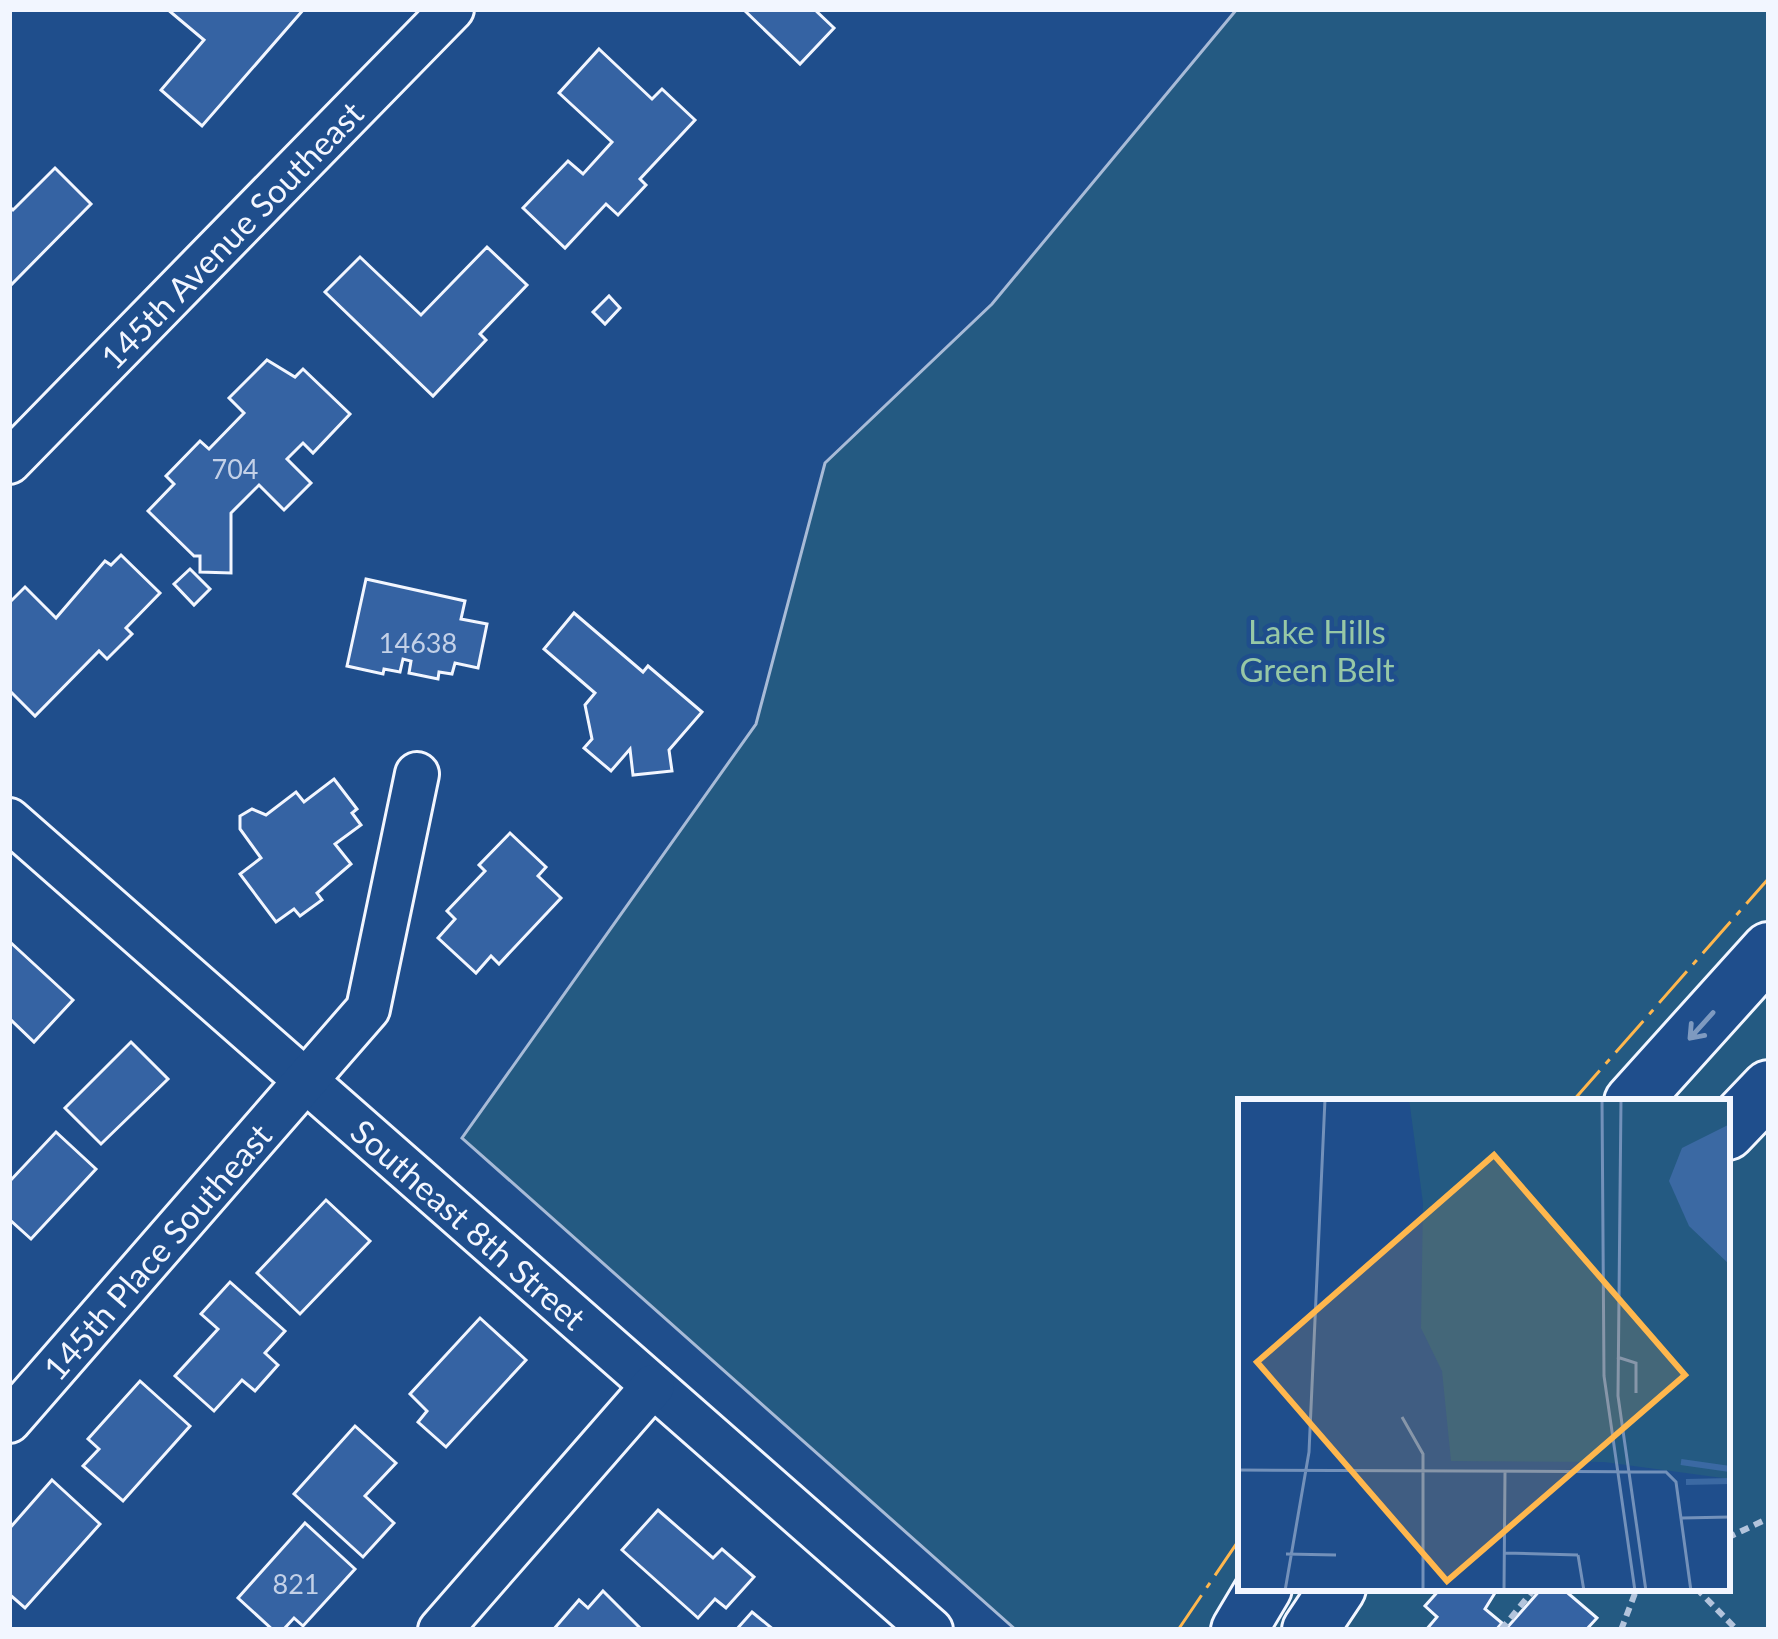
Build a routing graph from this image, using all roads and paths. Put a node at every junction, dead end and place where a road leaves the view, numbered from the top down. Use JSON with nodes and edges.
{"nodes":[{"id":1,"x":452,"y":9,"type":"edge"},
{"id":2,"x":9,"y":462,"type":"edge"},
{"id":3,"x":417,"y":774,"type":"dead end"},
{"id":4,"x":9,"y":820,"type":"edge"},
{"id":5,"x":1769,"y":950,"type":"edge"},
{"id":6,"x":306,"y":1081,"type":"junction"},
{"id":7,"x":1769,"y":1088,"type":"edge"},
{"id":8,"x":1635,"y":1099,"type":"edge"},
{"id":9,"x":1730,"y":1129,"type":"edge"},
{"id":10,"x":652,"y":1386,"type":"junction"},
{"id":11,"x":9,"y":1420,"type":"edge"},
{"id":12,"x":1769,"y":1518,"type":"edge"},
{"id":13,"x":1730,"y":1537,"type":"edge"},
{"id":14,"x":1262,"y":1591,"type":"edge"},
{"id":15,"x":1336,"y":1591,"type":"edge"},
{"id":16,"x":1533,"y":1591,"type":"edge"},
{"id":17,"x":1636,"y":1591,"type":"edge"},
{"id":18,"x":1699,"y":1591,"type":"edge"},
{"id":19,"x":440,"y":1630,"type":"edge"},
{"id":20,"x":931,"y":1630,"type":"edge"},
{"id":21,"x":1239,"y":1630,"type":"edge"},
{"id":22,"x":1310,"y":1630,"type":"edge"},
{"id":23,"x":1501,"y":1630,"type":"edge"},
{"id":24,"x":1621,"y":1630,"type":"edge"},
{"id":25,"x":1737,"y":1630,"type":"edge"}],
"edges":[{"from":1,"to":2,"type":"street","name":"145th Avenue Southeast"},
{"from":3,"to":6,"type":"street","name":"145th Place Southeast"},
{"from":4,"to":6,"type":"street","name":"Southeast 8th Street"},
{"from":5,"to":8,"type":"main road","one_way":true},
{"from":6,"to":10,"type":"street","name":"Southeast 8th Street"},
{"from":6,"to":11,"type":"street","name":"145th Place Southeast"},
{"from":7,"to":9,"type":"main road"},
{"from":10,"to":19,"type":"street"},
{"from":10,"to":20,"type":"street","name":"Southeast 8th Street"},
{"from":12,"to":13,"type":"path"},
{"from":14,"to":21,"type":"main road"},
{"from":15,"to":22,"type":"main road"},
{"from":16,"to":23,"type":"path"},
{"from":17,"to":24,"type":"path"},
{"from":18,"to":25,"type":"path"}]}
